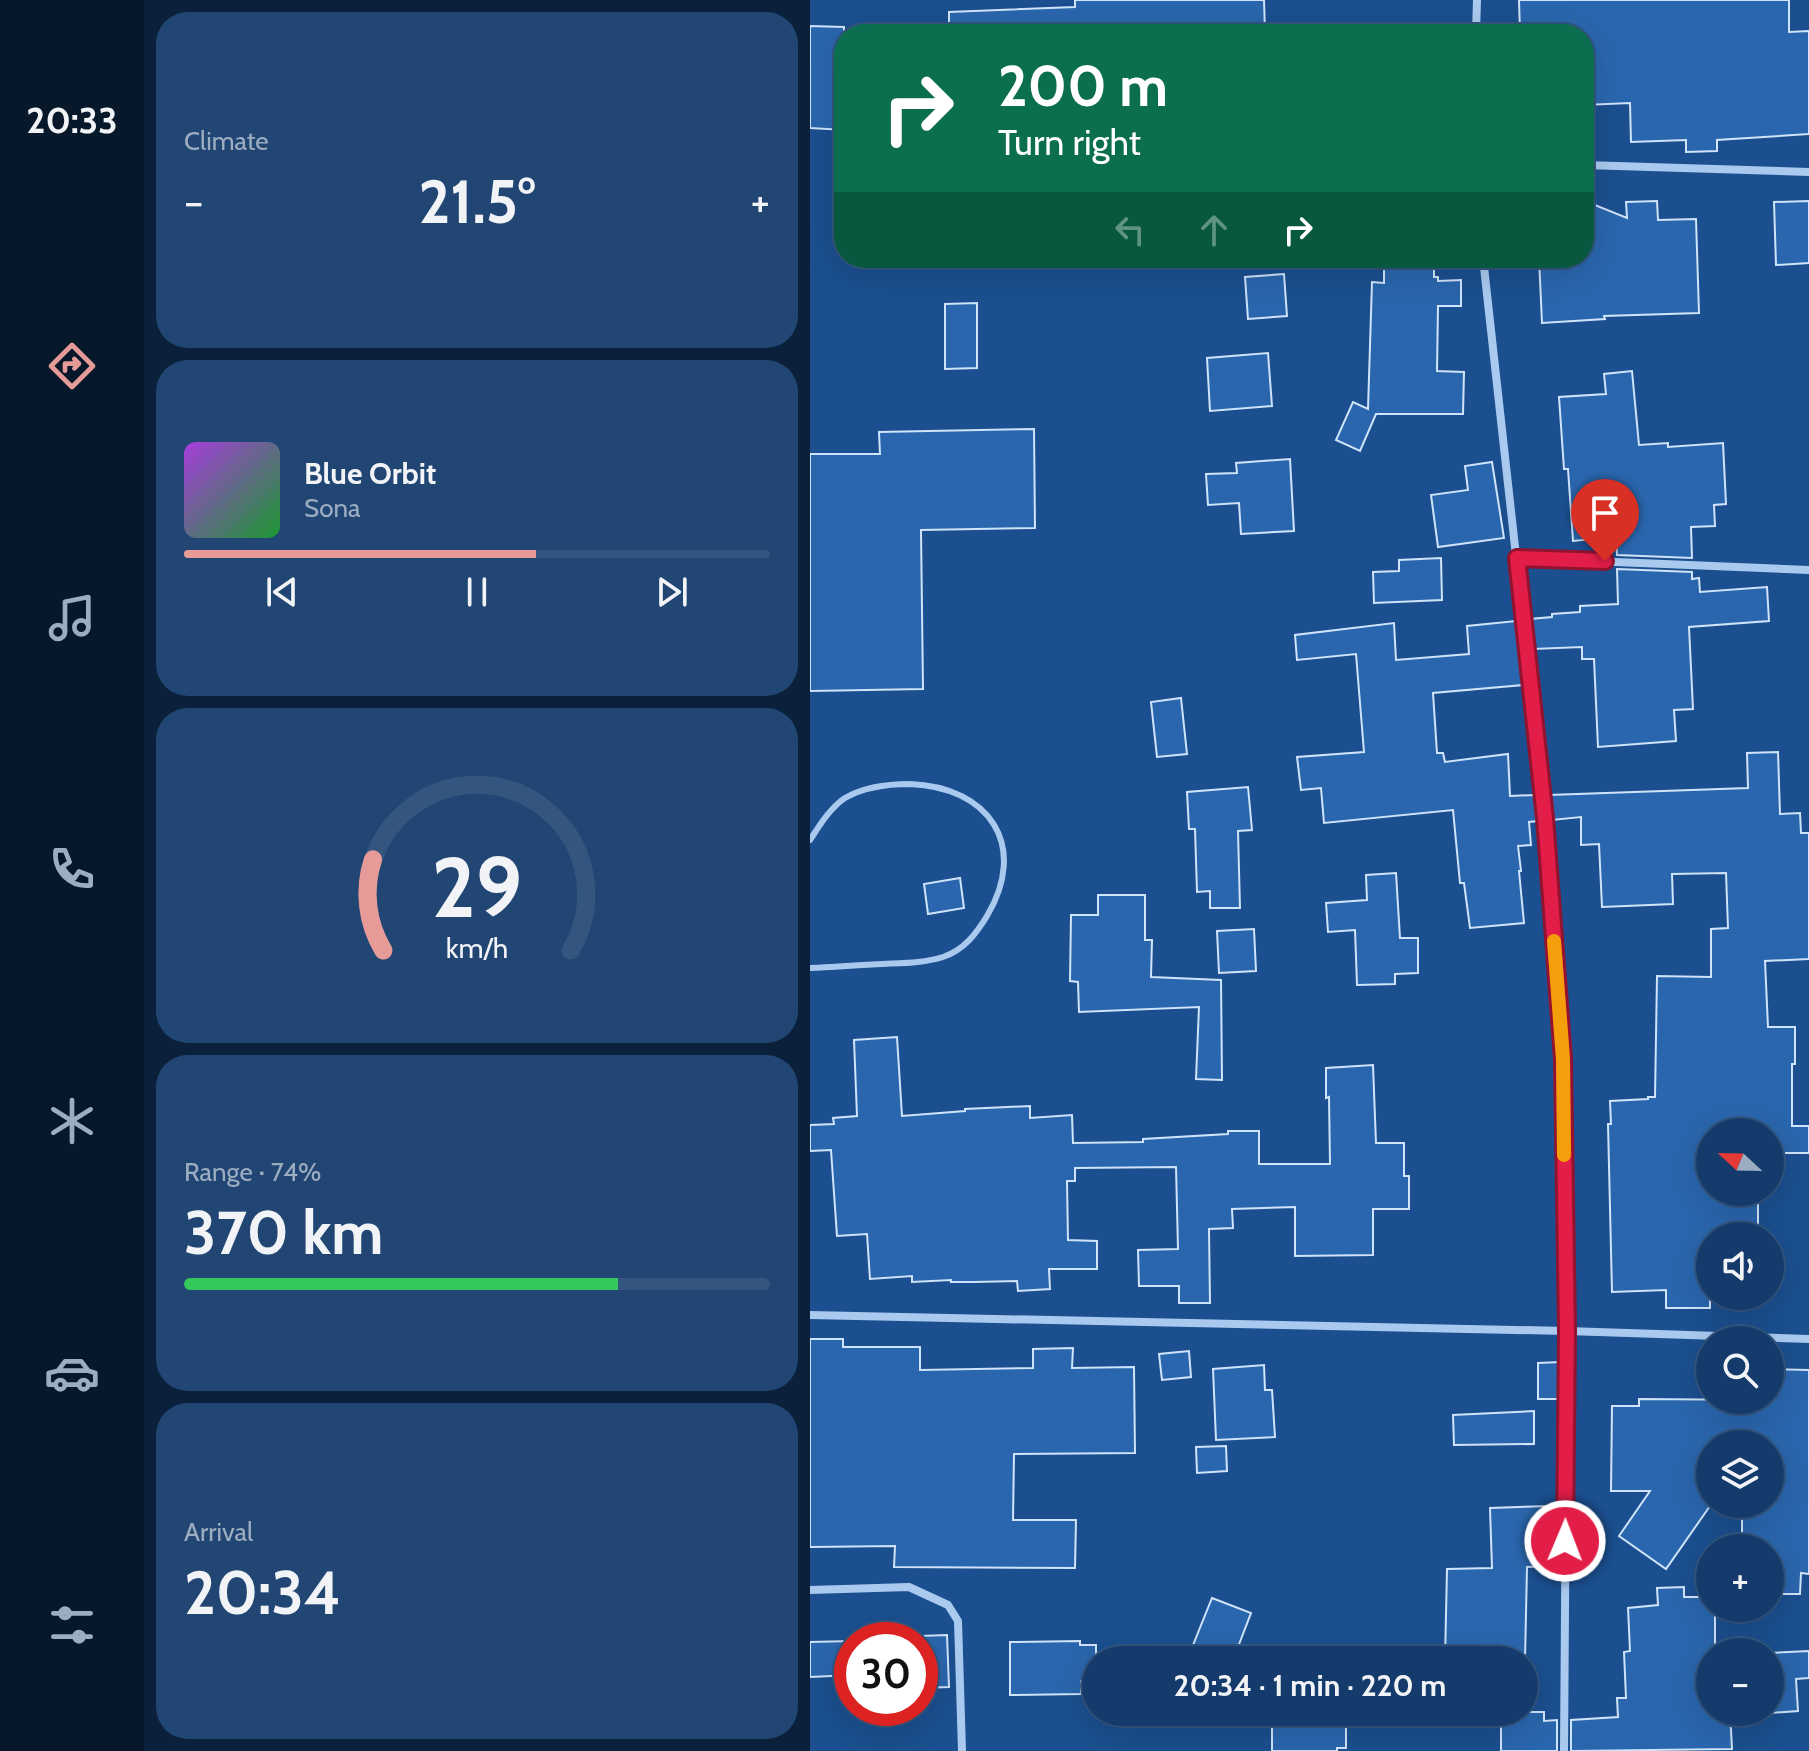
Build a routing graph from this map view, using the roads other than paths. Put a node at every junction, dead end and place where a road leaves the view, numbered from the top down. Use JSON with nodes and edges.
{"nodes":[{"id":1,"x":1477,"y":0,"type":"edge"},
{"id":2,"x":1476,"y":24,"type":"edge"},
{"id":3,"x":1594,"y":165,"type":"edge"},
{"id":4,"x":1809,"y":172,"type":"edge"},
{"id":5,"x":1484,"y":268,"type":"edge"},
{"id":6,"x":1517,"y":558,"type":"junction"},
{"id":7,"x":1809,"y":570,"type":"edge"},
{"id":8,"x":810,"y":840,"type":"edge"},
{"id":9,"x":810,"y":968,"type":"edge"},
{"id":10,"x":810,"y":1315,"type":"edge"},
{"id":11,"x":1567,"y":1331,"type":"junction"},
{"id":12,"x":1809,"y":1339,"type":"edge"},
{"id":13,"x":810,"y":1590,"type":"edge"},
{"id":14,"x":962,"y":1751,"type":"edge"},
{"id":15,"x":1564,"y":1751,"type":"edge"}],
"edges":[{"from":1,"to":2,"type":"street"},
{"from":3,"to":4,"type":"street"},
{"from":5,"to":6,"type":"street"},
{"from":6,"to":7,"type":"street"},
{"from":6,"to":11,"type":"street"},
{"from":8,"to":9,"type":"lane"},
{"from":10,"to":11,"type":"street"},
{"from":11,"to":12,"type":"street"},
{"from":11,"to":15,"type":"street"},
{"from":13,"to":14,"type":"street"}]}
